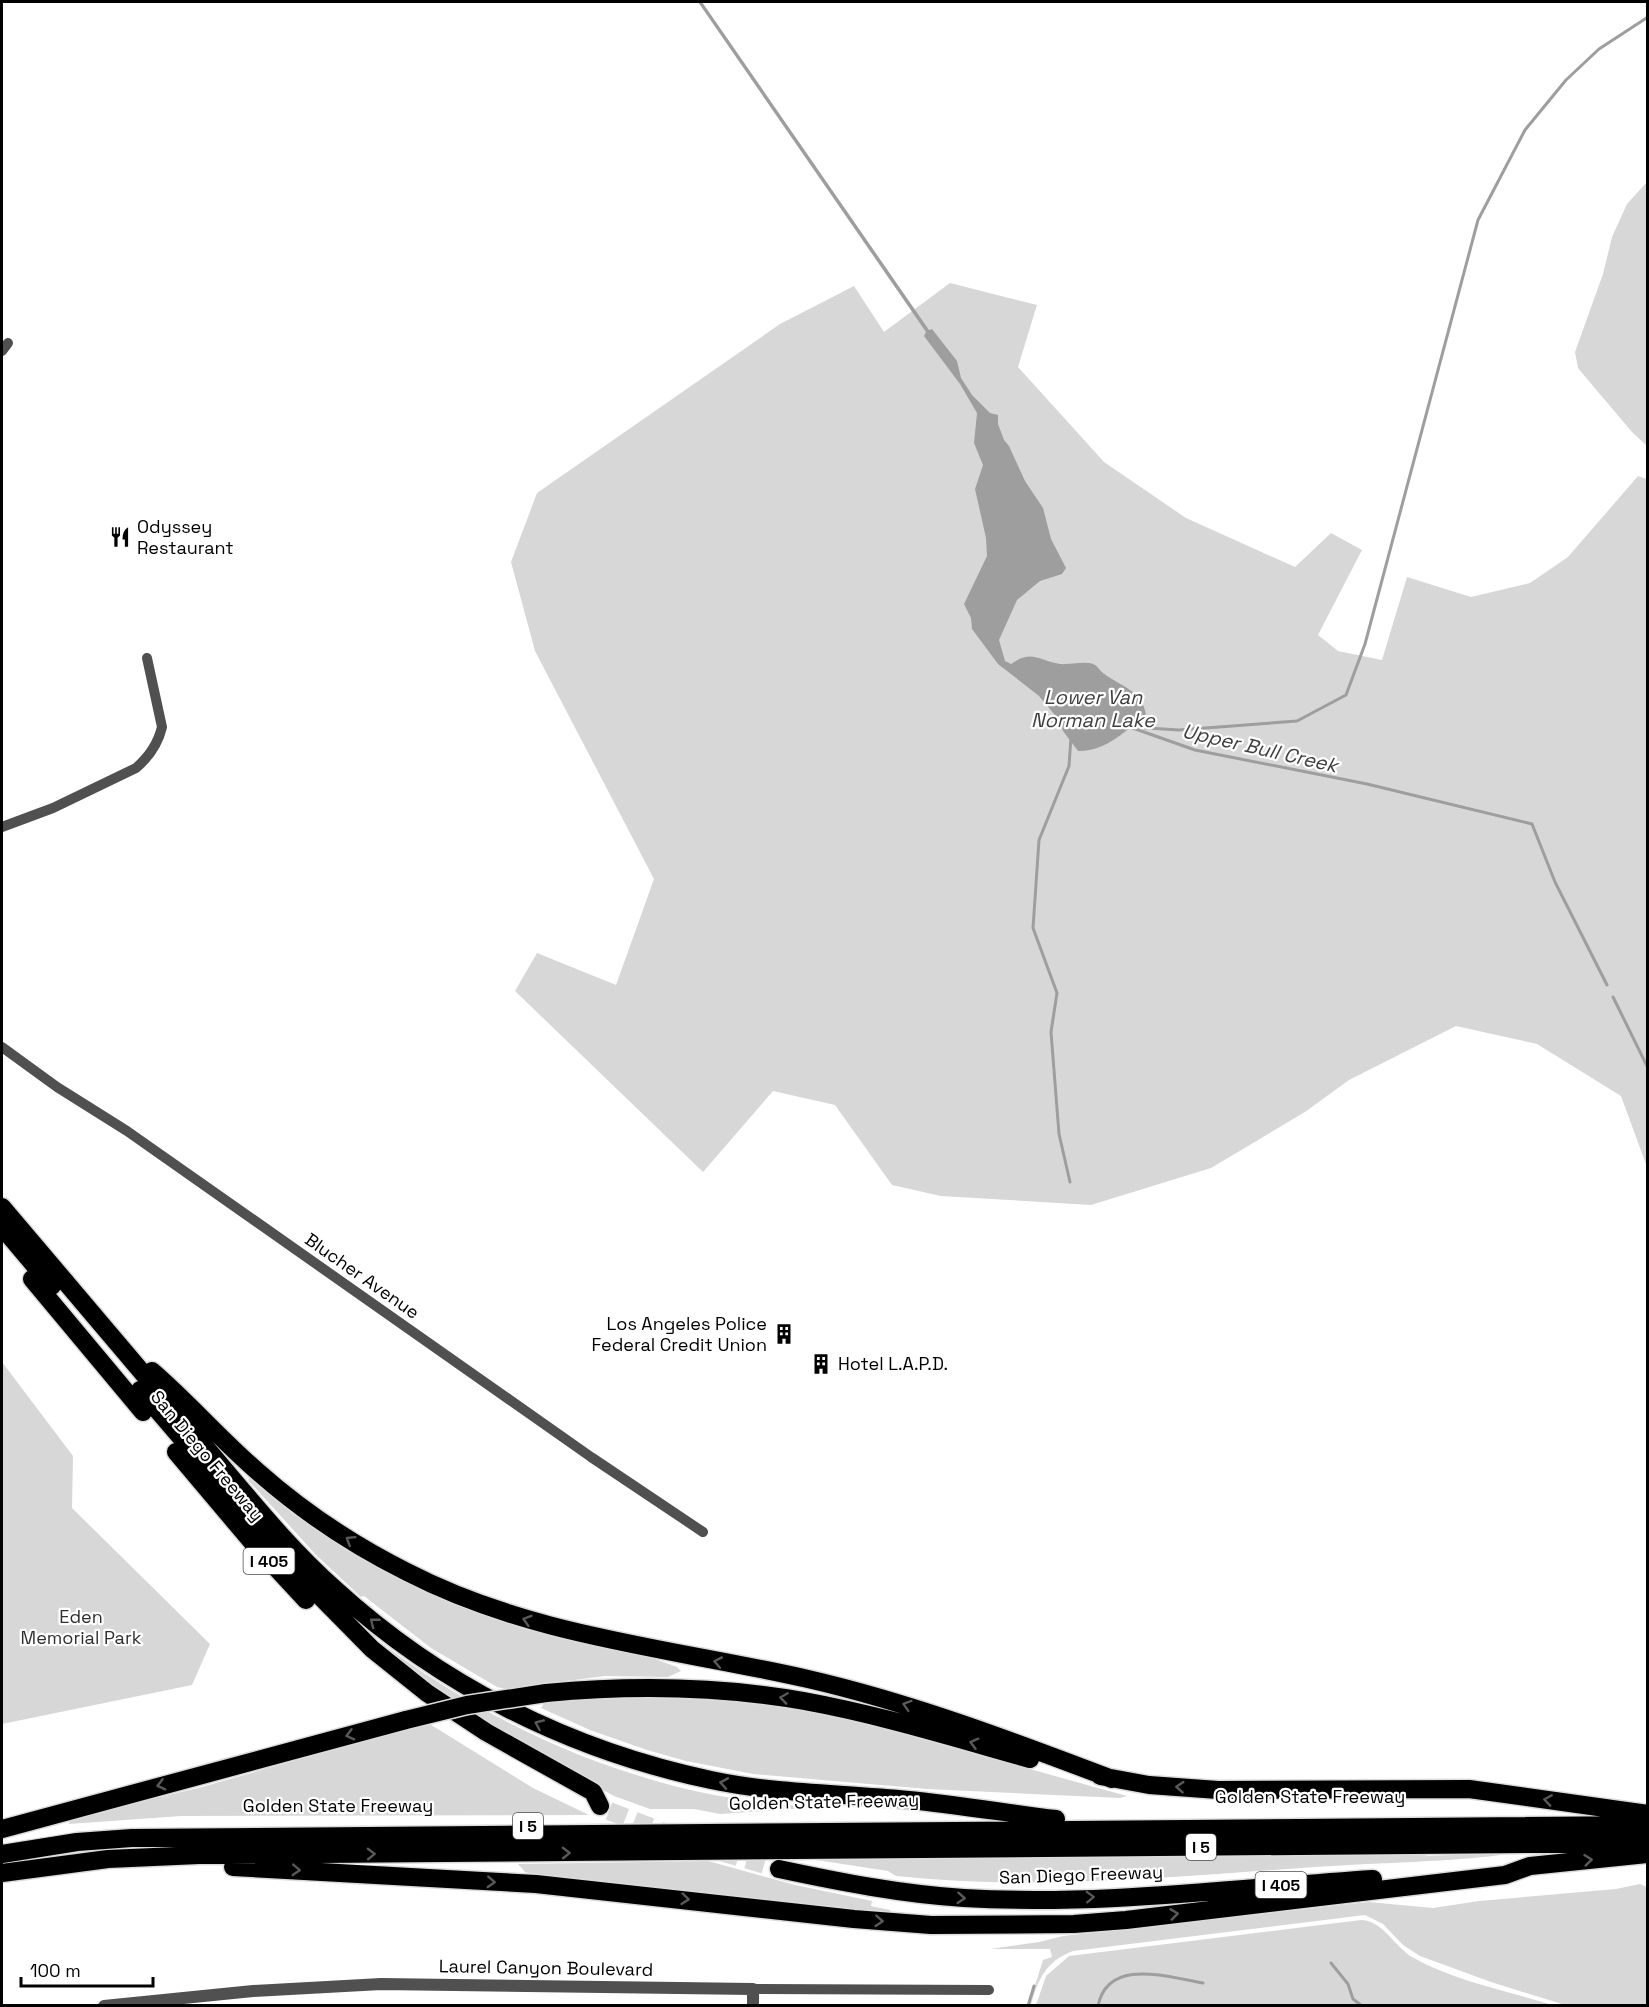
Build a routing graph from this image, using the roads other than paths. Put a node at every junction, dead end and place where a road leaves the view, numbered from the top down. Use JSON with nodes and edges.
{"nodes":[{"id":1,"x":147,"y":658,"type":"dead end"},
{"id":2,"x":2,"y":827,"type":"edge"},
{"id":3,"x":2,"y":1047,"type":"edge"},
{"id":4,"x":2,"y":1207,"type":"edge"},
{"id":5,"x":2,"y":1227,"type":"edge"},
{"id":6,"x":2,"y":1244,"type":"edge"},
{"id":7,"x":108,"y":1333,"type":"junction"},
{"id":8,"x":703,"y":1532,"type":"dead end"},
{"id":9,"x":1112,"y":1779,"type":"junction"},
{"id":10,"x":1647,"y":1814,"type":"edge"},
{"id":11,"x":1056,"y":1820,"type":"junction"},
{"id":12,"x":1647,"y":1825,"type":"edge"},
{"id":13,"x":2,"y":1828,"type":"edge"},
{"id":14,"x":1647,"y":1831,"type":"edge"},
{"id":15,"x":1647,"y":1843,"type":"edge"},
{"id":16,"x":2,"y":1846,"type":"edge"},
{"id":17,"x":755,"y":1851,"type":"junction"},
{"id":18,"x":2,"y":1854,"type":"edge"},
{"id":19,"x":1647,"y":1854,"type":"edge"},
{"id":20,"x":270,"y":1855,"type":"junction"},
{"id":21,"x":199,"y":1856,"type":"junction"},
{"id":22,"x":2,"y":1862,"type":"edge"},
{"id":23,"x":1530,"y":1866,"type":"junction"},
{"id":24,"x":779,"y":1869,"type":"tunnel mouth"},
{"id":25,"x":2,"y":1873,"type":"edge"},
{"id":26,"x":753,"y":1989,"type":"junction"},
{"id":27,"x":989,"y":1990,"type":"dead end"},
{"id":28,"x":104,"y":2006,"type":"edge"},
{"id":29,"x":753,"y":2006,"type":"edge"}],
"edges":[{"from":1,"to":2,"type":"street"},
{"from":3,"to":8,"type":"street","name":"Blucher Avenue"},
{"from":4,"to":7,"type":"highway"},
{"from":5,"to":6,"type":"highway","name":"San Diego Freeway","number":"I 405"},
{"from":9,"to":7,"type":"highway","one_way":true},
{"from":11,"to":7,"type":"highway","one_way":true},
{"from":10,"to":9,"type":"highway","one_way":true},
{"from":9,"to":13,"type":"highway","one_way":true,"bridge":true},
{"from":10,"to":11,"type":"highway","name":"Golden State Freeway","number":"I 5"},
{"from":11,"to":16,"type":"highway","name":"Golden State Freeway","number":"I 5"},
{"from":12,"to":18,"type":"highway"},
{"from":14,"to":17,"type":"highway"},
{"from":15,"to":17,"type":"highway","number":"I 5"},
{"from":20,"to":17,"type":"highway","number":"I 5","one_way":true},
{"from":23,"to":19,"type":"highway","one_way":true},
{"from":20,"to":21,"type":"highway","number":"I 5"},
{"from":20,"to":22,"type":"highway"},
{"from":21,"to":23,"type":"highway","one_way":true},
{"from":21,"to":25,"type":"highway","number":"I 5"},
{"from":24,"to":23,"type":"highway","name":"San Diego Freeway","number":"I 405","one_way":true},
{"from":26,"to":27,"type":"street","name":"Laurel Canyon Boulevard"},
{"from":26,"to":28,"type":"street","name":"Laurel Canyon Boulevard"},
{"from":26,"to":29,"type":"street"}]}
